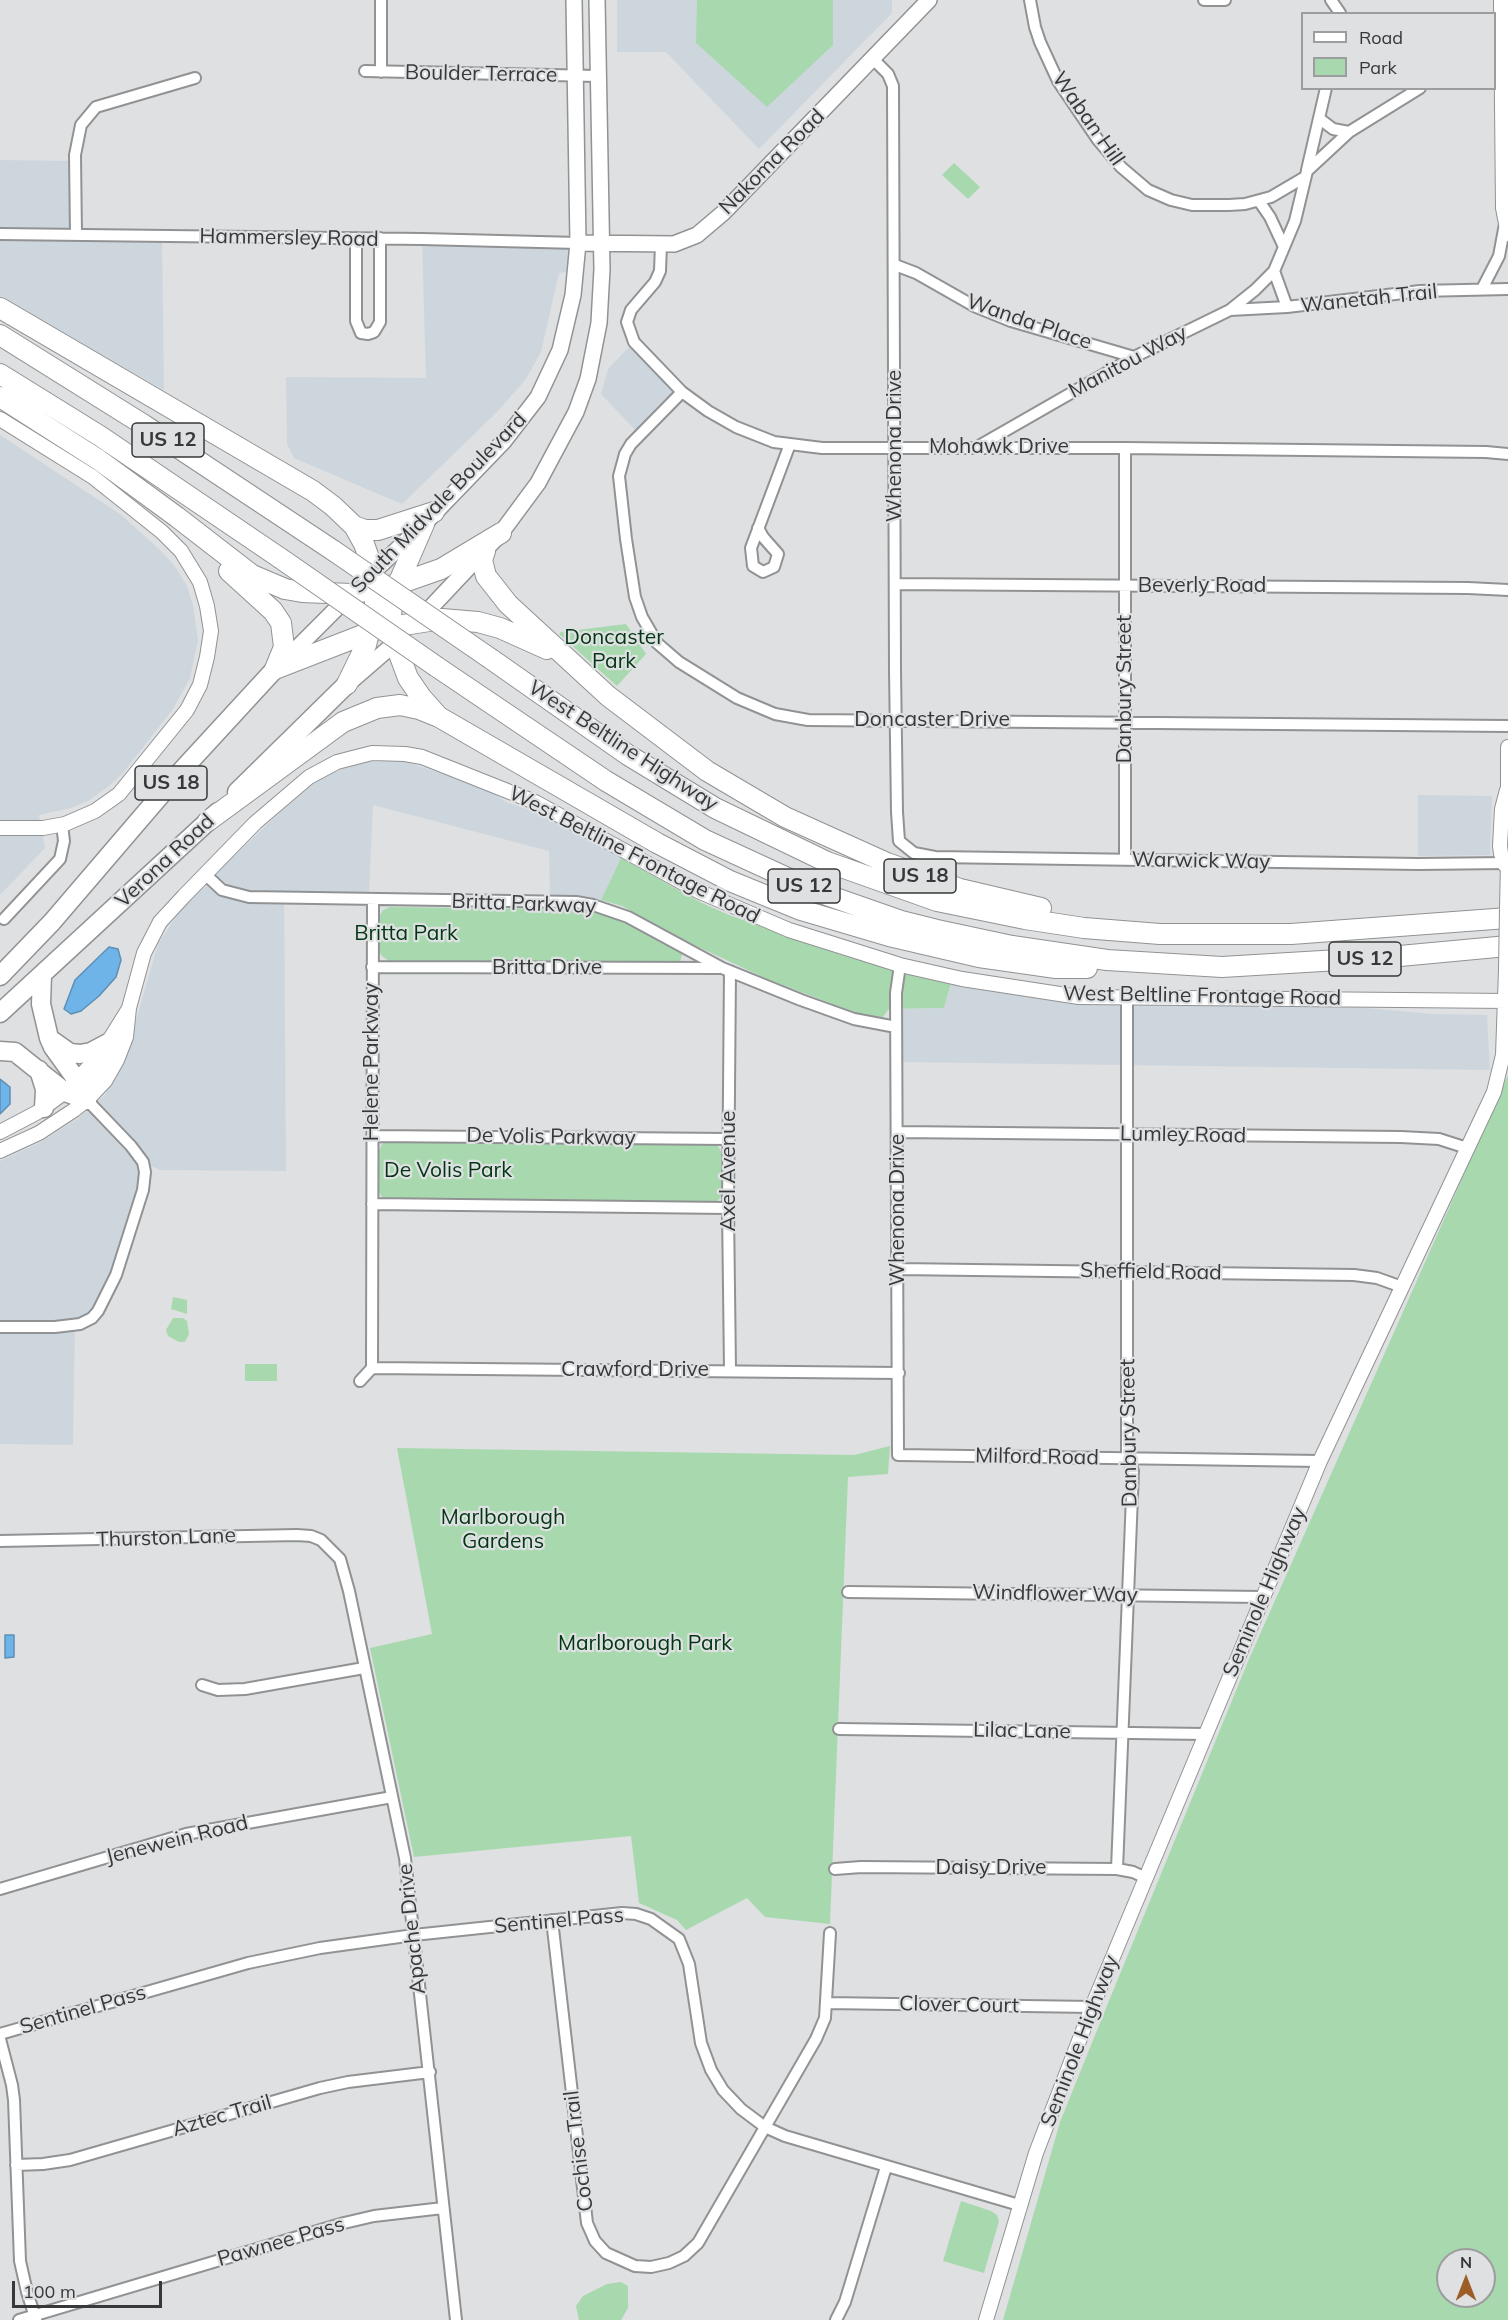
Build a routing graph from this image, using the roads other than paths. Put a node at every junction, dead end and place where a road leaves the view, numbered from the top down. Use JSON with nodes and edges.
{"nodes":[{"id":1,"x":381,"y":0,"type":"edge"},
{"id":2,"x":574,"y":0,"type":"edge"},
{"id":3,"x":597,"y":0,"type":"edge"},
{"id":4,"x":929,"y":0,"type":"edge"},
{"id":5,"x":1030,"y":0,"type":"edge"},
{"id":6,"x":1204,"y":0,"type":"edge"},
{"id":7,"x":1225,"y":0,"type":"edge"},
{"id":8,"x":1501,"y":0,"type":"edge"},
{"id":9,"x":1501,"y":48,"type":"edge"},
{"id":10,"x":873,"y":60,"type":"junction"},
{"id":11,"x":365,"y":71,"type":"dead end"},
{"id":12,"x":381,"y":72,"type":"junction"},
{"id":13,"x":574,"y":75,"type":"junction"},
{"id":14,"x":597,"y":76,"type":"junction"},
{"id":15,"x":195,"y":78,"type":"dead end"},
{"id":16,"x":1326,"y":90,"type":"edge"},
{"id":17,"x":1417,"y":90,"type":"edge"},
{"id":18,"x":1320,"y":119,"type":"junction"},
{"id":19,"x":1349,"y":132,"type":"junction"},
{"id":20,"x":1506,"y":162,"type":"edge"},
{"id":21,"x":1306,"y":174,"type":"junction"},
{"id":22,"x":1259,"y":201,"type":"junction"},
{"id":23,"x":1506,"y":229,"type":"edge"},
{"id":24,"x":0,"y":234,"type":"edge"},
{"id":25,"x":76,"y":235,"type":"junction"},
{"id":26,"x":356,"y":238,"type":"junction"},
{"id":27,"x":380,"y":238,"type":"junction"},
{"id":28,"x":578,"y":243,"type":"junction"},
{"id":29,"x":602,"y":243,"type":"junction"},
{"id":30,"x":661,"y":244,"type":"junction"},
{"id":31,"x":1284,"y":247,"type":"junction"},
{"id":32,"x":894,"y":266,"type":"junction"},
{"id":33,"x":1274,"y":271,"type":"junction"},
{"id":34,"x":1482,"y":289,"type":"junction"},
{"id":35,"x":1508,"y":289,"type":"edge"},
{"id":36,"x":1287,"y":307,"type":"junction"},
{"id":37,"x":0,"y":308,"type":"edge"},
{"id":38,"x":1230,"y":310,"type":"junction"},
{"id":39,"x":0,"y":335,"type":"edge"},
{"id":40,"x":1134,"y":357,"type":"junction"},
{"id":41,"x":0,"y":374,"type":"edge"},
{"id":42,"x":682,"y":392,"type":"junction"},
{"id":43,"x":0,"y":397,"type":"edge"},
{"id":44,"x":0,"y":418,"type":"edge"},
{"id":45,"x":790,"y":444,"type":"junction"},
{"id":46,"x":895,"y":447,"type":"junction"},
{"id":47,"x":977,"y":447,"type":"junction"},
{"id":48,"x":1125,"y":448,"type":"junction"},
{"id":49,"x":1508,"y":454,"type":"edge"},
{"id":50,"x":165,"y":509,"type":"junction"},
{"id":51,"x":429,"y":518,"type":"junction"},
{"id":52,"x":354,"y":526,"type":"junction"},
{"id":53,"x":758,"y":528,"type":"dead end"},
{"id":54,"x":501,"y":533,"type":"junction"},
{"id":55,"x":485,"y":551,"type":"junction"},
{"id":56,"x":374,"y":581,"type":"junction"},
{"id":57,"x":398,"y":584,"type":"junction"},
{"id":58,"x":895,"y":584,"type":"junction"},
{"id":59,"x":1125,"y":585,"type":"junction"},
{"id":60,"x":1508,"y":590,"type":"edge"},
{"id":61,"x":351,"y":594,"type":"junction"},
{"id":62,"x":418,"y":622,"type":"junction"},
{"id":63,"x":370,"y":632,"type":"junction"},
{"id":64,"x":393,"y":634,"type":"junction"},
{"id":65,"x":306,"y":638,"type":"joint"},
{"id":66,"x":566,"y":659,"type":"junction"},
{"id":67,"x":275,"y":669,"type":"junction"},
{"id":68,"x":347,"y":684,"type":"junction"},
{"id":69,"x":439,"y":717,"type":"junction"},
{"id":70,"x":896,"y":720,"type":"junction"},
{"id":71,"x":1124,"y":721,"type":"junction"},
{"id":72,"x":1508,"y":726,"type":"edge"},
{"id":73,"x":1508,"y":747,"type":"edge"},
{"id":74,"x":1508,"y":791,"type":"edge"},
{"id":75,"x":208,"y":822,"type":"junction"},
{"id":76,"x":62,"y":825,"type":"junction"},
{"id":77,"x":0,"y":828,"type":"edge"},
{"id":78,"x":899,"y":841,"type":"joint"},
{"id":79,"x":1125,"y":859,"type":"junction"},
{"id":80,"x":1508,"y":863,"type":"edge"},
{"id":81,"x":204,"y":874,"type":"junction"},
{"id":82,"x":1507,"y":891,"type":"edge"},
{"id":83,"x":373,"y":900,"type":"junction"},
{"id":84,"x":1508,"y":918,"type":"edge"},
{"id":85,"x":4,"y":919,"type":"dead end"},
{"id":86,"x":52,"y":922,"type":"junction"},
{"id":87,"x":1267,"y":936,"type":"junction"},
{"id":88,"x":1508,"y":946,"type":"edge"},
{"id":89,"x":0,"y":959,"type":"edge"},
{"id":90,"x":900,"y":965,"type":"junction"},
{"id":91,"x":372,"y":967,"type":"junction"},
{"id":92,"x":1222,"y":967,"type":"junction"},
{"id":93,"x":726,"y":969,"type":"junction"},
{"id":94,"x":42,"y":975,"type":"junction"},
{"id":95,"x":0,"y":976,"type":"edge"},
{"id":96,"x":1127,"y":998,"type":"junction"},
{"id":97,"x":1506,"y":1001,"type":"edge"},
{"id":98,"x":129,"y":1008,"type":"junction"},
{"id":99,"x":0,"y":1013,"type":"edge"},
{"id":100,"x":896,"y":1028,"type":"junction"},
{"id":101,"x":112,"y":1036,"type":"junction"},
{"id":102,"x":49,"y":1038,"type":"junction"},
{"id":103,"x":0,"y":1051,"type":"edge"},
{"id":104,"x":39,"y":1070,"type":"junction"},
{"id":105,"x":71,"y":1085,"type":"junction"},
{"id":106,"x":87,"y":1100,"type":"junction"},
{"id":107,"x":44,"y":1108,"type":"junction"},
{"id":108,"x":0,"y":1132,"type":"edge"},
{"id":109,"x":897,"y":1132,"type":"junction"},
{"id":110,"x":1127,"y":1135,"type":"junction"},
{"id":111,"x":372,"y":1136,"type":"junction"},
{"id":112,"x":729,"y":1139,"type":"junction"},
{"id":113,"x":1467,"y":1148,"type":"junction"},
{"id":114,"x":0,"y":1151,"type":"edge"},
{"id":115,"x":372,"y":1204,"type":"junction"},
{"id":116,"x":728,"y":1208,"type":"junction"},
{"id":117,"x":898,"y":1269,"type":"junction"},
{"id":118,"x":1127,"y":1272,"type":"junction"},
{"id":119,"x":1402,"y":1287,"type":"junction"},
{"id":120,"x":0,"y":1327,"type":"edge"},
{"id":121,"x":372,"y":1368,"type":"junction"},
{"id":122,"x":730,"y":1371,"type":"junction"},
{"id":123,"x":898,"y":1373,"type":"junction"},
{"id":124,"x":360,"y":1381,"type":"dead end"},
{"id":125,"x":898,"y":1455,"type":"joint"},
{"id":126,"x":1127,"y":1458,"type":"junction"},
{"id":127,"x":1320,"y":1461,"type":"junction"},
{"id":128,"x":0,"y":1541,"type":"edge"},
{"id":129,"x":329,"y":1547,"type":"joint"},
{"id":130,"x":848,"y":1592,"type":"dead end"},
{"id":131,"x":1128,"y":1595,"type":"junction"},
{"id":132,"x":1263,"y":1597,"type":"junction"},
{"id":133,"x":364,"y":1668,"type":"junction"},
{"id":134,"x":202,"y":1685,"type":"dead end"},
{"id":135,"x":839,"y":1729,"type":"dead end"},
{"id":136,"x":1122,"y":1733,"type":"junction"},
{"id":137,"x":1205,"y":1734,"type":"junction"},
{"id":138,"x":392,"y":1797,"type":"junction"},
{"id":139,"x":835,"y":1869,"type":"dead end"},
{"id":140,"x":1117,"y":1869,"type":"junction"},
{"id":141,"x":1146,"y":1878,"type":"junction"},
{"id":142,"x":0,"y":1889,"type":"edge"},
{"id":143,"x":552,"y":1920,"type":"junction"},
{"id":144,"x":830,"y":1933,"type":"dead end"},
{"id":145,"x":414,"y":1935,"type":"junction"},
{"id":146,"x":826,"y":2003,"type":"junction"},
{"id":147,"x":1092,"y":2007,"type":"junction"},
{"id":148,"x":0,"y":2034,"type":"edge"},
{"id":149,"x":0,"y":2039,"type":"edge"},
{"id":150,"x":430,"y":2072,"type":"junction"},
{"id":151,"x":765,"y":2127,"type":"junction"},
{"id":152,"x":16,"y":2165,"type":"junction"},
{"id":153,"x":886,"y":2167,"type":"junction"},
{"id":154,"x":1019,"y":2205,"type":"junction"},
{"id":155,"x":443,"y":2208,"type":"junction"},
{"id":156,"x":35,"y":2317,"type":"edge"},
{"id":157,"x":19,"y":2320,"type":"edge"},
{"id":158,"x":456,"y":2320,"type":"edge"},
{"id":159,"x":836,"y":2320,"type":"edge"},
{"id":160,"x":986,"y":2320,"type":"edge"}],
"edges":[{"from":1,"to":12,"type":"street"},
{"from":2,"to":13,"type":"main road","name":"South Midvale Boulevard"},
{"from":3,"to":14,"type":"main road"},
{"from":4,"to":10,"type":"main road","name":"Nakoma Road"},
{"from":5,"to":22,"type":"street","name":"Waban Hill"},
{"from":6,"to":7,"type":"street"},
{"from":8,"to":9,"type":"street"},
{"from":9,"to":20,"type":"street"},
{"from":10,"to":30,"type":"main road","name":"Nakoma Road"},
{"from":10,"to":32,"type":"street","name":"Whenona Drive"},
{"from":11,"to":12,"type":"street","name":"Boulder Terrace"},
{"from":12,"to":13,"type":"street","name":"Boulder Terrace"},
{"from":13,"to":14,"type":"street","name":"Boulder Terrace"},
{"from":13,"to":28,"type":"main road","name":"South Midvale Boulevard"},
{"from":14,"to":29,"type":"main road"},
{"from":15,"to":25,"type":"street"},
{"from":16,"to":18,"type":"street"},
{"from":17,"to":19,"type":"street"},
{"from":18,"to":19,"type":"street"},
{"from":18,"to":21,"type":"street"},
{"from":19,"to":21,"type":"street"},
{"from":20,"to":23,"type":"street"},
{"from":21,"to":22,"type":"street","name":"Waban Hill"},
{"from":21,"to":31,"type":"street","name":"Manitou Way"},
{"from":22,"to":31,"type":"street"},
{"from":23,"to":34,"type":"street"},
{"from":24,"to":25,"type":"street","name":"Hammersley Road"},
{"from":25,"to":26,"type":"street","name":"Hammersley Road"},
{"from":26,"to":27,"type":"street","name":"Hammersley Road"},
{"from":26,"to":27,"type":"street"},
{"from":27,"to":28,"type":"street","name":"Hammersley Road"},
{"from":28,"to":29,"type":"main road","name":"Nakoma Road"},
{"from":28,"to":51,"type":"main road","name":"South Midvale Boulevard"},
{"from":29,"to":30,"type":"main road","name":"Nakoma Road"},
{"from":29,"to":54,"type":"main road"},
{"from":30,"to":42,"type":"street","name":"Mohawk Drive"},
{"from":31,"to":33,"type":"street","name":"Manitou Way"},
{"from":32,"to":40,"type":"street","name":"Wanda Place"},
{"from":32,"to":46,"type":"street","name":"Whenona Drive"},
{"from":33,"to":36,"type":"street"},
{"from":33,"to":38,"type":"street","name":"Manitou Way"},
{"from":34,"to":35,"type":"street","name":"Wanetah Trail"},
{"from":34,"to":36,"type":"street","name":"Wanetah Trail"},
{"from":36,"to":38,"type":"street","name":"Wanetah Trail"},
{"from":37,"to":52,"type":"highway"},
{"from":38,"to":40,"type":"street","name":"Manitou Way"},
{"from":39,"to":87,"type":"highway","name":"West Beltline Highway","number":"US 12","bridge":true},
{"from":40,"to":47,"type":"street","name":"Manitou Way"},
{"from":41,"to":92,"type":"highway","name":"West Beltline Highway","number":"US 12","bridge":true},
{"from":42,"to":45,"type":"street","name":"Mohawk Drive"},
{"from":42,"to":70,"type":"street","name":"Doncaster Drive"},
{"from":43,"to":50,"type":"highway"},
{"from":44,"to":76,"type":"street"},
{"from":45,"to":46,"type":"street","name":"Mohawk Drive"},
{"from":45,"to":53,"type":"street"},
{"from":46,"to":47,"type":"street","name":"Mohawk Drive"},
{"from":46,"to":58,"type":"street","name":"Whenona Drive"},
{"from":47,"to":48,"type":"street","name":"Mohawk Drive"},
{"from":48,"to":49,"type":"street","name":"Mohawk Drive"},
{"from":48,"to":59,"type":"street","name":"Danbury Street"},
{"from":50,"to":61,"type":"highway"},
{"from":50,"to":67,"type":"highway"},
{"from":51,"to":52,"type":"highway"},
{"from":51,"to":56,"type":"main road","name":"South Midvale Boulevard"},
{"from":51,"to":57,"type":"highway"},
{"from":52,"to":56,"type":"highway"},
{"from":54,"to":55,"type":"main road"},
{"from":54,"to":57,"type":"highway"},
{"from":55,"to":62,"type":"main road"},
{"from":55,"to":66,"type":"highway"},
{"from":56,"to":57,"type":"highway"},
{"from":56,"to":61,"type":"highway"},
{"from":56,"to":63,"type":"highway"},
{"from":57,"to":64,"type":"highway"},
{"from":58,"to":59,"type":"street","name":"Beverly Road"},
{"from":58,"to":70,"type":"street","name":"Whenona Drive"},
{"from":59,"to":60,"type":"street","name":"Beverly Road"},
{"from":59,"to":71,"type":"street","name":"Danbury Street"},
{"from":61,"to":65,"type":"main road","name":"South Midvale Boulevard"},
{"from":62,"to":64,"type":"highway","number":"US 18"},
{"from":62,"to":66,"type":"highway","number":"US 18"},
{"from":63,"to":64,"type":"highway","number":"US 18"},
{"from":63,"to":67,"type":"highway","number":"US 18"},
{"from":63,"to":68,"type":"highway"},
{"from":64,"to":68,"type":"main road","name":"Verona Road"},
{"from":64,"to":69,"type":"highway"},
{"from":65,"to":67,"type":"main road","name":"Verona Road"},
{"from":66,"to":87,"type":"highway","number":"US 18"},
{"from":67,"to":86,"type":"highway","name":"Verona Road","number":"US 18"},
{"from":68,"to":75,"type":"highway","name":"Verona Road"},
{"from":69,"to":75,"type":"highway","number":"US 18"},
{"from":69,"to":92,"type":"highway","number":"US 18"},
{"from":70,"to":71,"type":"street","name":"Doncaster Drive"},
{"from":70,"to":78,"type":"street","name":"Whenona Drive"},
{"from":71,"to":72,"type":"street","name":"Doncaster Drive"},
{"from":71,"to":79,"type":"street","name":"Danbury Street"},
{"from":73,"to":74,"type":"street","name":"Seminole Highway"},
{"from":74,"to":80,"type":"street","name":"Seminole Highway"},
{"from":75,"to":94,"type":"highway","name":"Verona Road","number":"US 18"},
{"from":76,"to":77,"type":"street"},
{"from":76,"to":85,"type":"street"},
{"from":78,"to":79,"type":"street","name":"Warwick Way"},
{"from":79,"to":80,"type":"street","name":"Warwick Way"},
{"from":80,"to":82,"type":"street","name":"Seminole Highway"},
{"from":81,"to":83,"type":"street","name":"Britta Parkway"},
{"from":81,"to":90,"type":"street","name":"West Beltline Frontage Road"},
{"from":81,"to":98,"type":"street","name":"West Beltline Frontage Road"},
{"from":82,"to":97,"type":"street","name":"Seminole Highway","bridge":true},
{"from":83,"to":91,"type":"street","name":"Helene Parkway"},
{"from":83,"to":93,"type":"street","name":"Britta Parkway"},
{"from":84,"to":87,"type":"highway","name":"West Beltline Highway","number":"US 12"},
{"from":86,"to":89,"type":"highway"},
{"from":86,"to":95,"type":"highway","name":"Verona Road","number":"US 18"},
{"from":88,"to":92,"type":"highway","name":"West Beltline Highway","number":"US 12"},
{"from":90,"to":96,"type":"street","name":"West Beltline Frontage Road"},
{"from":90,"to":100,"type":"street","name":"Whenona Drive"},
{"from":91,"to":93,"type":"street","name":"Britta Drive"},
{"from":91,"to":111,"type":"street","name":"Helene Parkway"},
{"from":93,"to":100,"type":"street","name":"Britta Parkway"},
{"from":93,"to":112,"type":"street","name":"Axel Avenue"},
{"from":94,"to":99,"type":"highway","name":"Verona Road","number":"US 18"},
{"from":94,"to":102,"type":"highway"},
{"from":96,"to":97,"type":"street","name":"West Beltline Frontage Road"},
{"from":96,"to":110,"type":"street","name":"Danbury Street"},
{"from":97,"to":113,"type":"street","name":"Seminole Highway"},
{"from":98,"to":101,"type":"street"},
{"from":98,"to":106,"type":"street"},
{"from":100,"to":109,"type":"street","name":"Whenona Drive"},
{"from":101,"to":102,"type":"highway"},
{"from":101,"to":105,"type":"street"},
{"from":101,"to":106,"type":"street"},
{"from":102,"to":105,"type":"highway"},
{"from":103,"to":104,"type":"highway"},
{"from":104,"to":105,"type":"highway"},
{"from":104,"to":107,"type":"highway"},
{"from":105,"to":106,"type":"highway"},
{"from":105,"to":107,"type":"street"},
{"from":106,"to":114,"type":"street"},
{"from":106,"to":120,"type":"street"},
{"from":107,"to":108,"type":"street"},
{"from":109,"to":110,"type":"street","name":"Lumley Road"},
{"from":109,"to":117,"type":"street","name":"Whenona Drive"},
{"from":110,"to":113,"type":"street","name":"Lumley Road"},
{"from":110,"to":118,"type":"street","name":"Danbury Street"},
{"from":111,"to":112,"type":"street","name":"De Volis Parkway"},
{"from":111,"to":115,"type":"street","name":"Helene Parkway"},
{"from":112,"to":116,"type":"street","name":"Axel Avenue"},
{"from":113,"to":119,"type":"street","name":"Seminole Highway"},
{"from":115,"to":116,"type":"street"},
{"from":115,"to":121,"type":"street","name":"Helene Parkway"},
{"from":116,"to":122,"type":"street","name":"Axel Avenue"},
{"from":117,"to":118,"type":"street","name":"Sheffield Road"},
{"from":117,"to":123,"type":"street","name":"Whenona Drive"},
{"from":118,"to":119,"type":"street","name":"Sheffield Road"},
{"from":118,"to":126,"type":"street","name":"Danbury Street"},
{"from":119,"to":127,"type":"street","name":"Seminole Highway"},
{"from":121,"to":122,"type":"street","name":"Crawford Drive"},
{"from":121,"to":124,"type":"street"},
{"from":122,"to":123,"type":"street","name":"Crawford Drive"},
{"from":123,"to":125,"type":"street","name":"Whenona Drive"},
{"from":125,"to":126,"type":"street","name":"Milford Road"},
{"from":126,"to":127,"type":"street","name":"Milford Road"},
{"from":126,"to":131,"type":"street","name":"Danbury Street"},
{"from":127,"to":132,"type":"street","name":"Seminole Highway"},
{"from":128,"to":129,"type":"street","name":"Thurston Lane"},
{"from":129,"to":133,"type":"street","name":"Apache Drive"},
{"from":130,"to":131,"type":"street","name":"Windflower Way"},
{"from":131,"to":132,"type":"street","name":"Windflower Way"},
{"from":131,"to":136,"type":"street","name":"Danbury Street"},
{"from":132,"to":137,"type":"street","name":"Seminole Highway"},
{"from":133,"to":134,"type":"street"},
{"from":133,"to":138,"type":"street","name":"Apache Drive"},
{"from":135,"to":136,"type":"street","name":"Lilac Lane"},
{"from":136,"to":137,"type":"street","name":"Lilac Lane"},
{"from":136,"to":140,"type":"street","name":"Danbury Street"},
{"from":137,"to":141,"type":"street","name":"Seminole Highway"},
{"from":138,"to":142,"type":"street","name":"Jenewein Road"},
{"from":138,"to":145,"type":"street","name":"Apache Drive"},
{"from":139,"to":140,"type":"street","name":"Daisy Drive"},
{"from":140,"to":141,"type":"street","name":"Daisy Drive"},
{"from":141,"to":147,"type":"street","name":"Seminole Highway"},
{"from":143,"to":145,"type":"street","name":"Sentinel Pass"},
{"from":143,"to":151,"type":"street","name":"Sentinel Pass"},
{"from":143,"to":151,"type":"street","name":"Cochise Trail"},
{"from":144,"to":146,"type":"street"},
{"from":145,"to":148,"type":"street","name":"Sentinel Pass"},
{"from":145,"to":150,"type":"street","name":"Apache Drive"},
{"from":146,"to":147,"type":"street","name":"Clover Court"},
{"from":146,"to":151,"type":"street","name":"Cochise Trail"},
{"from":147,"to":154,"type":"street","name":"Seminole Highway"},
{"from":149,"to":152,"type":"street"},
{"from":150,"to":152,"type":"street","name":"Aztec Trail"},
{"from":150,"to":155,"type":"street","name":"Apache Drive"},
{"from":151,"to":153,"type":"street","name":"Sentinel Pass"},
{"from":152,"to":156,"type":"street"},
{"from":153,"to":154,"type":"street","name":"Sentinel Pass"},
{"from":153,"to":159,"type":"street"},
{"from":154,"to":160,"type":"street","name":"Seminole Highway"},
{"from":155,"to":156,"type":"street","name":"Pawnee Pass"},
{"from":155,"to":158,"type":"street","name":"Apache Drive"},
{"from":156,"to":157,"type":"street","name":"Pawnee Pass"}]}
